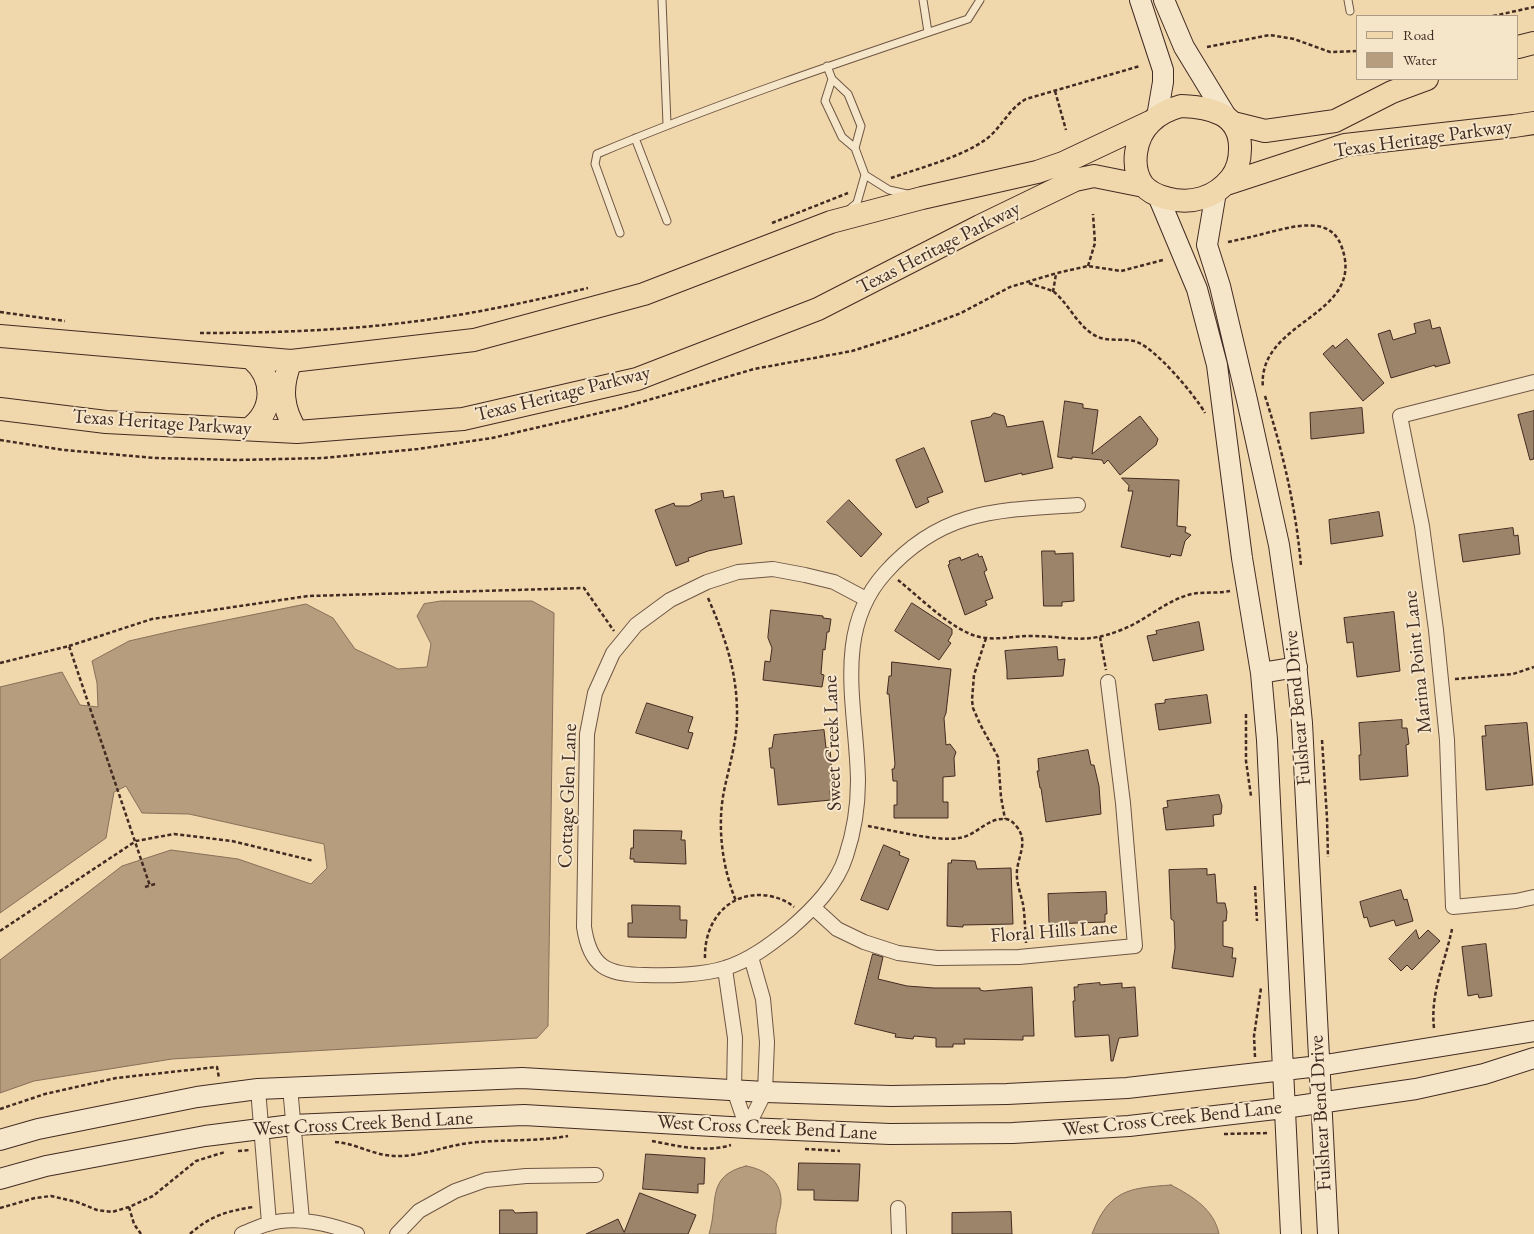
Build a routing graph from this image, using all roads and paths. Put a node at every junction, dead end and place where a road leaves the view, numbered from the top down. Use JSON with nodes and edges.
{"nodes":[{"id":1,"x":662,"y":0,"type":"edge"},
{"id":2,"x":923,"y":0,"type":"edge"},
{"id":3,"x":980,"y":0,"type":"edge"},
{"id":4,"x":1140,"y":0,"type":"edge"},
{"id":5,"x":1164,"y":0,"type":"edge"},
{"id":6,"x":1348,"y":0,"type":"edge"},
{"id":7,"x":1534,"y":7,"type":"edge"},
{"id":8,"x":1350,"y":11,"type":"dead end"},
{"id":9,"x":1498,"y":15,"type":"edge"},
{"id":10,"x":928,"y":32,"type":"junction"},
{"id":11,"x":1534,"y":43,"type":"edge"},
{"id":12,"x":1207,"y":47,"type":"dead end"},
{"id":13,"x":1519,"y":47,"type":"edge"},
{"id":14,"x":1356,"y":51,"type":"edge"},
{"id":15,"x":827,"y":66,"type":"junction"},
{"id":16,"x":1140,"y":66,"type":"dead end"},
{"id":17,"x":832,"y":79,"type":"junction"},
{"id":18,"x":1425,"y":80,"type":"edge"},
{"id":19,"x":1055,"y":91,"type":"junction"},
{"id":20,"x":1229,"y":119,"type":"junction"},
{"id":21,"x":1154,"y":120,"type":"junction"},
{"id":22,"x":1534,"y":123,"type":"edge"},
{"id":23,"x":667,"y":124,"type":"junction"},
{"id":24,"x":1066,"y":130,"type":"dead end"},
{"id":25,"x":635,"y":138,"type":"junction"},
{"id":26,"x":855,"y":148,"type":"junction"},
{"id":27,"x":866,"y":176,"type":"junction"},
{"id":28,"x":886,"y":180,"type":"dead end"},
{"id":29,"x":1221,"y":188,"type":"junction"},
{"id":30,"x":1151,"y":191,"type":"junction"},
{"id":31,"x":853,"y":192,"type":"dead end"},
{"id":32,"x":922,"y":198,"type":"junction"},
{"id":33,"x":1093,"y":214,"type":"dead end"},
{"id":34,"x":667,"y":221,"type":"dead end"},
{"id":35,"x":831,"y":222,"type":"junction"},
{"id":36,"x":771,"y":224,"type":"dead end"},
{"id":37,"x":620,"y":234,"type":"dead end"},
{"id":38,"x":1228,"y":242,"type":"dead end"},
{"id":39,"x":1088,"y":266,"type":"dead end"},
{"id":40,"x":1056,"y":273,"type":"dead end"},
{"id":41,"x":1029,"y":283,"type":"dead end"},
{"id":42,"x":597,"y":286,"type":"dead end"},
{"id":43,"x":1053,"y":292,"type":"junction"},
{"id":44,"x":0,"y":312,"type":"edge"},
{"id":45,"x":67,"y":322,"type":"dead end"},
{"id":46,"x":194,"y":333,"type":"dead end"},
{"id":47,"x":0,"y":336,"type":"edge"},
{"id":48,"x":252,"y":359,"type":"junction"},
{"id":49,"x":291,"y":362,"type":"junction"},
{"id":50,"x":1534,"y":382,"type":"edge"},
{"id":51,"x":0,"y":409,"type":"edge"},
{"id":52,"x":1207,"y":418,"type":"dead end"},
{"id":53,"x":249,"y":429,"type":"junction"},
{"id":54,"x":297,"y":432,"type":"junction"},
{"id":55,"x":1078,"y":505,"type":"dead end"},
{"id":56,"x":1301,"y":570,"type":"dead end"},
{"id":57,"x":887,"y":571,"type":"junction"},
{"id":58,"x":1228,"y":583,"type":"dead end"},
{"id":59,"x":702,"y":584,"type":"junction"},
{"id":60,"x":1230,"y":590,"type":"junction"},
{"id":61,"x":866,"y":599,"type":"junction"},
{"id":62,"x":1232,"y":600,"type":"dead end"},
{"id":63,"x":1100,"y":637,"type":"junction"},
{"id":64,"x":986,"y":638,"type":"junction"},
{"id":65,"x":621,"y":642,"type":"junction"},
{"id":66,"x":70,"y":646,"type":"junction"},
{"id":67,"x":0,"y":663,"type":"edge"},
{"id":68,"x":1297,"y":667,"type":"junction"},
{"id":69,"x":1534,"y":667,"type":"edge"},
{"id":70,"x":1261,"y":674,"type":"junction"},
{"id":71,"x":1441,"y":680,"type":"junction"},
{"id":72,"x":1108,"y":682,"type":"joint"},
{"id":73,"x":1246,"y":711,"type":"dead end"},
{"id":74,"x":1322,"y":737,"type":"dead end"},
{"id":75,"x":1252,"y":801,"type":"dead end"},
{"id":76,"x":1005,"y":819,"type":"junction"},
{"id":77,"x":855,"y":824,"type":"junction"},
{"id":78,"x":136,"y":841,"type":"junction"},
{"id":79,"x":314,"y":862,"type":"dead end"},
{"id":80,"x":1328,"y":862,"type":"dead end"},
{"id":81,"x":1256,"y":882,"type":"dead end"},
{"id":82,"x":155,"y":884,"type":"dead end"},
{"id":83,"x":150,"y":886,"type":"junction"},
{"id":84,"x":145,"y":887,"type":"dead end"},
{"id":85,"x":1534,"y":897,"type":"edge"},
{"id":86,"x":736,"y":900,"type":"junction"},
{"id":87,"x":809,"y":913,"type":"junction"},
{"id":88,"x":1258,"y":926,"type":"dead end"},
{"id":89,"x":1452,"y":929,"type":"dead end"},
{"id":90,"x":0,"y":931,"type":"edge"},
{"id":91,"x":750,"y":957,"type":"junction"},
{"id":92,"x":1026,"y":957,"type":"junction"},
{"id":93,"x":594,"y":959,"type":"joint"},
{"id":94,"x":725,"y":969,"type":"junction"},
{"id":95,"x":707,"y":971,"type":"junction"},
{"id":96,"x":1261,"y":985,"type":"dead end"},
{"id":97,"x":1434,"y":1028,"type":"dead end"},
{"id":98,"x":1534,"y":1031,"type":"edge"},
{"id":99,"x":1534,"y":1058,"type":"edge"},
{"id":100,"x":1255,"y":1061,"type":"dead end"},
{"id":101,"x":1319,"y":1066,"type":"junction"},
{"id":102,"x":1283,"y":1070,"type":"junction"},
{"id":103,"x":290,"y":1087,"type":"junction"},
{"id":104,"x":258,"y":1089,"type":"junction"},
{"id":105,"x":734,"y":1090,"type":"junction"},
{"id":106,"x":765,"y":1092,"type":"junction"},
{"id":107,"x":1320,"y":1104,"type":"junction"},
{"id":108,"x":1284,"y":1108,"type":"junction"},
{"id":109,"x":292,"y":1125,"type":"junction"},
{"id":110,"x":262,"y":1128,"type":"junction"},
{"id":111,"x":1270,"y":1133,"type":"dead end"},
{"id":112,"x":1218,"y":1134,"type":"dead end"},
{"id":113,"x":573,"y":1135,"type":"dead end"},
{"id":114,"x":742,"y":1136,"type":"junction"},
{"id":115,"x":0,"y":1140,"type":"edge"},
{"id":116,"x":645,"y":1140,"type":"dead end"},
{"id":117,"x":327,"y":1141,"type":"dead end"},
{"id":118,"x":263,"y":1149,"type":"junction"},
{"id":119,"x":803,"y":1149,"type":"dead end"},
{"id":120,"x":229,"y":1151,"type":"dead end"},
{"id":121,"x":238,"y":1151,"type":"dead end"},
{"id":122,"x":846,"y":1151,"type":"dead end"},
{"id":123,"x":596,"y":1175,"type":"dead end"},
{"id":124,"x":0,"y":1179,"type":"edge"},
{"id":125,"x":268,"y":1205,"type":"junction"},
{"id":126,"x":128,"y":1207,"type":"junction"},
{"id":127,"x":0,"y":1208,"type":"edge"},
{"id":128,"x":898,"y":1208,"type":"dead end"},
{"id":129,"x":302,"y":1220,"type":"junction"},
{"id":130,"x":269,"y":1223,"type":"junction"},
{"id":131,"x":141,"y":1234,"type":"edge"},
{"id":132,"x":190,"y":1234,"type":"edge"},
{"id":133,"x":242,"y":1234,"type":"edge"},
{"id":134,"x":357,"y":1234,"type":"edge"},
{"id":135,"x":397,"y":1234,"type":"edge"},
{"id":136,"x":899,"y":1234,"type":"edge"},
{"id":137,"x":1291,"y":1234,"type":"edge"},
{"id":138,"x":1328,"y":1234,"type":"edge"}],
"edges":[{"from":1,"to":23,"type":"lane"},
{"from":2,"to":10,"type":"lane"},
{"from":3,"to":10,"type":"lane"},
{"from":4,"to":21,"type":"main road"},
{"from":5,"to":20,"type":"main road"},
{"from":6,"to":8,"type":"lane"},
{"from":7,"to":9,"type":"path"},
{"from":10,"to":15,"type":"lane"},
{"from":11,"to":13,"type":"main road"},
{"from":12,"to":14,"type":"path"},
{"from":15,"to":17,"type":"lane"},
{"from":15,"to":23,"type":"lane"},
{"from":16,"to":19,"type":"path"},
{"from":17,"to":26,"type":"lane"},
{"from":17,"to":26,"type":"lane"},
{"from":18,"to":20,"type":"main road","name":"Texas Heritage Parkway"},
{"from":19,"to":24,"type":"path"},
{"from":19,"to":28,"type":"path"},
{"from":20,"to":21,"type":"main road"},
{"from":20,"to":29,"type":"main road"},
{"from":21,"to":30,"type":"main road"},
{"from":21,"to":32,"type":"main road","name":"Texas Heritage Parkway"},
{"from":22,"to":29,"type":"main road","name":"Texas Heritage Parkway"},
{"from":23,"to":25,"type":"lane"},
{"from":25,"to":34,"type":"lane"},
{"from":25,"to":37,"type":"lane"},
{"from":26,"to":27,"type":"lane"},
{"from":27,"to":32,"type":"lane"},
{"from":27,"to":35,"type":"lane"},
{"from":29,"to":30,"type":"main road"},
{"from":29,"to":68,"type":"main road","name":"Fulshear Bend Drive"},
{"from":30,"to":54,"type":"main road","name":"Texas Heritage Parkway"},
{"from":30,"to":70,"type":"main road","name":"Fulshear Bend Drive"},
{"from":31,"to":36,"type":"path"},
{"from":32,"to":35,"type":"main road","name":"Texas Heritage Parkway"},
{"from":33,"to":39,"type":"path"},
{"from":35,"to":49,"type":"main road","name":"Texas Heritage Parkway"},
{"from":38,"to":56,"type":"path"},
{"from":40,"to":43,"type":"path"},
{"from":41,"to":43,"type":"path"},
{"from":42,"to":46,"type":"path"},
{"from":43,"to":52,"type":"path"},
{"from":44,"to":45,"type":"path"},
{"from":47,"to":48,"type":"main road","name":"Texas Heritage Parkway"},
{"from":48,"to":49,"type":"main road","name":"Texas Heritage Parkway"},
{"from":48,"to":53,"type":"main road"},
{"from":49,"to":54,"type":"main road"},
{"from":50,"to":71,"type":"street","name":"Marina Point Lane"},
{"from":51,"to":53,"type":"main road","name":"Texas Heritage Parkway"},
{"from":53,"to":54,"type":"main road","name":"Texas Heritage Parkway"},
{"from":55,"to":57,"type":"street","name":"Sweet Creek Lane"},
{"from":57,"to":61,"type":"street","name":"Sweet Creek Lane"},
{"from":57,"to":64,"type":"path"},
{"from":58,"to":60,"type":"path"},
{"from":59,"to":61,"type":"street","name":"Cottage Glen Lane"},
{"from":59,"to":65,"type":"street","name":"Cottage Glen Lane"},
{"from":59,"to":86,"type":"path"},
{"from":60,"to":62,"type":"path"},
{"from":60,"to":63,"type":"path"},
{"from":61,"to":77,"type":"street","name":"Sweet Creek Lane"},
{"from":63,"to":64,"type":"path"},
{"from":63,"to":72,"type":"path"},
{"from":64,"to":76,"type":"path"},
{"from":65,"to":66,"type":"path"},
{"from":65,"to":93,"type":"street","name":"Cottage Glen Lane"},
{"from":66,"to":67,"type":"path"},
{"from":66,"to":78,"type":"path"},
{"from":68,"to":70,"type":"main road"},
{"from":68,"to":101,"type":"main road","name":"Fulshear Bend Drive"},
{"from":69,"to":71,"type":"path"},
{"from":70,"to":102,"type":"main road","name":"Fulshear Bend Drive"},
{"from":71,"to":85,"type":"street","name":"Marina Point Lane"},
{"from":72,"to":92,"type":"street","name":"Floral Hills Lane"},
{"from":73,"to":75,"type":"path"},
{"from":74,"to":80,"type":"path"},
{"from":76,"to":77,"type":"path"},
{"from":76,"to":92,"type":"path"},
{"from":77,"to":87,"type":"street","name":"Sweet Creek Lane"},
{"from":78,"to":79,"type":"path"},
{"from":78,"to":83,"type":"path"},
{"from":78,"to":90,"type":"path"},
{"from":81,"to":88,"type":"path"},
{"from":82,"to":83,"type":"path"},
{"from":83,"to":84,"type":"path"},
{"from":86,"to":87,"type":"path"},
{"from":86,"to":95,"type":"path"},
{"from":87,"to":91,"type":"street","name":"Sweet Creek Lane"},
{"from":87,"to":92,"type":"street","name":"Floral Hills Lane"},
{"from":89,"to":97,"type":"path"},
{"from":91,"to":94,"type":"street","name":"Sweet Creek Lane"},
{"from":91,"to":106,"type":"street"},
{"from":93,"to":95,"type":"street","name":"Sweet Creek Lane"},
{"from":94,"to":95,"type":"street","name":"Sweet Creek Lane"},
{"from":94,"to":105,"type":"street"},
{"from":96,"to":100,"type":"path"},
{"from":98,"to":101,"type":"main road","name":"West Cross Creek Bend Lane"},
{"from":99,"to":107,"type":"main road","name":"West Cross Creek Bend Lane"},
{"from":101,"to":102,"type":"main road","name":"West Cross Creek Bend Lane"},
{"from":101,"to":107,"type":"main road","name":"Fulshear Bend Drive"},
{"from":102,"to":106,"type":"main road","name":"West Cross Creek Bend Lane"},
{"from":102,"to":108,"type":"main road","name":"Fulshear Bend Drive"},
{"from":103,"to":104,"type":"main road","name":"West Cross Creek Bend Lane"},
{"from":103,"to":105,"type":"main road","name":"West Cross Creek Bend Lane"},
{"from":103,"to":109,"type":"street"},
{"from":104,"to":110,"type":"street"},
{"from":104,"to":115,"type":"main road","name":"West Cross Creek Bend Lane"},
{"from":105,"to":106,"type":"main road","name":"West Cross Creek Bend Lane"},
{"from":105,"to":114,"type":"street"},
{"from":106,"to":114,"type":"street"},
{"from":107,"to":108,"type":"main road","name":"West Cross Creek Bend Lane"},
{"from":107,"to":138,"type":"main road","name":"Fulshear Bend Drive"},
{"from":108,"to":114,"type":"main road","name":"West Cross Creek Bend Lane"},
{"from":108,"to":137,"type":"main road","name":"Fulshear Bend Drive"},
{"from":109,"to":110,"type":"main road","name":"West Cross Creek Bend Lane"},
{"from":109,"to":114,"type":"main road","name":"West Cross Creek Bend Lane"},
{"from":109,"to":129,"type":"street"},
{"from":110,"to":118,"type":"street"},
{"from":110,"to":124,"type":"main road","name":"West Cross Creek Bend Lane"},
{"from":111,"to":112,"type":"path"},
{"from":113,"to":117,"type":"path"},
{"from":114,"to":116,"type":"path"},
{"from":118,"to":121,"type":"path"},
{"from":118,"to":125,"type":"street"},
{"from":119,"to":122,"type":"path"},
{"from":120,"to":126,"type":"path"},
{"from":123,"to":135,"type":"street"},
{"from":125,"to":130,"type":"street"},
{"from":125,"to":132,"type":"path"},
{"from":126,"to":127,"type":"path"},
{"from":126,"to":131,"type":"path"},
{"from":128,"to":136,"type":"street"},
{"from":129,"to":130,"type":"street"},
{"from":129,"to":134,"type":"street"},
{"from":130,"to":133,"type":"street"}]}
